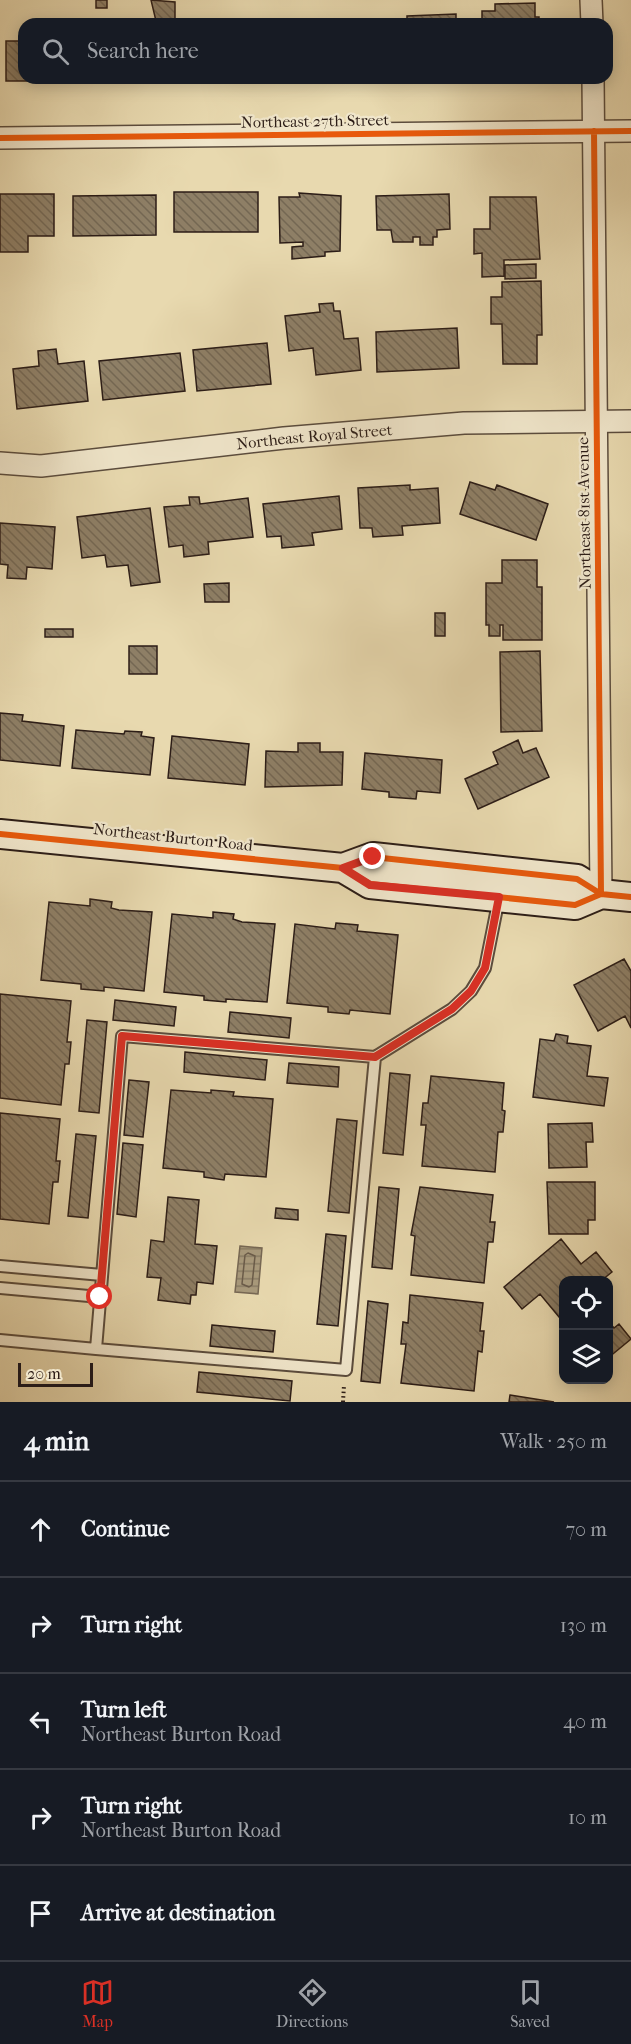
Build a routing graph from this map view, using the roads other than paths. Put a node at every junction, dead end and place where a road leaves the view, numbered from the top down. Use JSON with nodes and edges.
{"nodes":[{"id":1,"x":591,"y":0,"type":"edge"},
{"id":2,"x":592,"y":18,"type":"edge"},
{"id":3,"x":593,"y":84,"type":"edge"},
{"id":4,"x":594,"y":131,"type":"junction"},
{"id":5,"x":631,"y":131,"type":"edge"},
{"id":6,"x":0,"y":138,"type":"edge"},
{"id":7,"x":597,"y":421,"type":"junction"},
{"id":8,"x":631,"y":421,"type":"edge"},
{"id":9,"x":0,"y":463,"type":"edge"},
{"id":10,"x":0,"y":834,"type":"edge"},
{"id":11,"x":343,"y":868,"type":"junction"},
{"id":12,"x":601,"y":894,"type":"junction"},
{"id":13,"x":499,"y":897,"type":"junction"},
{"id":14,"x":631,"y":897,"type":"edge"},
{"id":15,"x":375,"y":1057,"type":"junction"},
{"id":16,"x":0,"y":1266,"type":"edge"},
{"id":17,"x":102,"y":1275,"type":"junction"},
{"id":18,"x":0,"y":1288,"type":"edge"},
{"id":19,"x":100,"y":1297,"type":"junction"},
{"id":20,"x":0,"y":1340,"type":"edge"},
{"id":21,"x":96,"y":1349,"type":"junction"}],
"edges":[{"from":1,"to":2,"type":"street"},
{"from":3,"to":4,"type":"street","name":"Northeast 81st Avenue"},
{"from":4,"to":5,"type":"street","name":"Northeast 27th Street"},
{"from":4,"to":6,"type":"street","name":"Northeast 27th Street"},
{"from":4,"to":7,"type":"street","name":"Northeast 81st Avenue"},
{"from":7,"to":8,"type":"street","name":"Northeast Royal Street"},
{"from":7,"to":9,"type":"street","name":"Northeast Royal Street"},
{"from":7,"to":12,"type":"street","name":"Northeast 81st Avenue"},
{"from":10,"to":11,"type":"main road","name":"Northeast Burton Road"},
{"from":11,"to":12,"type":"main road","name":"Northeast Burton Road"},
{"from":11,"to":13,"type":"main road","name":"Northeast Burton Road"},
{"from":12,"to":13,"type":"main road","name":"Northeast Burton Road"},
{"from":12,"to":14,"type":"main road","name":"Northeast Burton Road"},
{"from":13,"to":15,"type":"lane"},
{"from":15,"to":17,"type":"lane"},
{"from":15,"to":21,"type":"lane"},
{"from":16,"to":17,"type":"lane"},
{"from":17,"to":19,"type":"lane"},
{"from":18,"to":19,"type":"lane"},
{"from":19,"to":21,"type":"lane"},
{"from":20,"to":21,"type":"lane"}]}
